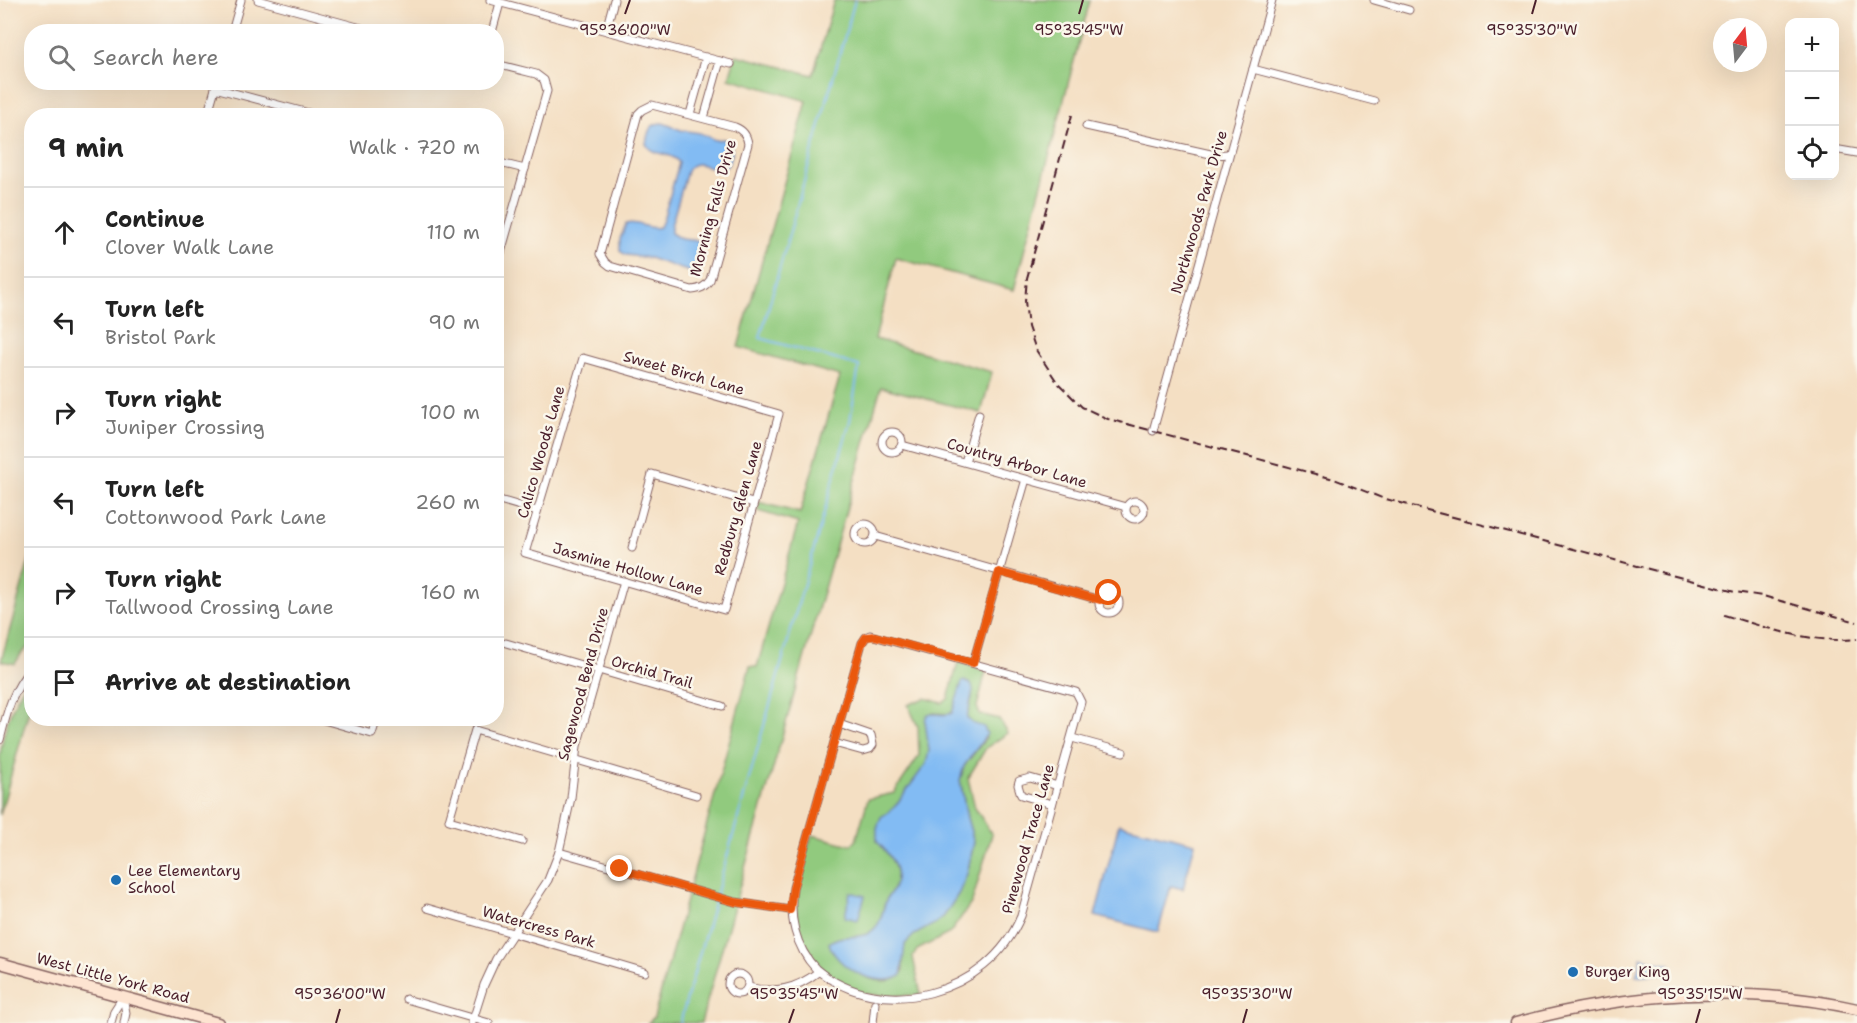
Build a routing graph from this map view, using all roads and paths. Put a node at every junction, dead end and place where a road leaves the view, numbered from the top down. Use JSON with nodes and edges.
{"nodes":[{"id":1,"x":241,"y":0,"type":"edge"},
{"id":2,"x":258,"y":0,"type":"edge"},
{"id":3,"x":490,"y":0,"type":"edge"},
{"id":4,"x":614,"y":0,"type":"edge"},
{"id":5,"x":1272,"y":0,"type":"edge"},
{"id":6,"x":1374,"y":0,"type":"edge"},
{"id":7,"x":500,"y":3,"type":"junction"},
{"id":8,"x":1409,"y":10,"type":"dead end"},
{"id":9,"x":234,"y":24,"type":"edge"},
{"id":10,"x":346,"y":24,"type":"edge"},
{"id":11,"x":494,"y":24,"type":"edge"},
{"id":12,"x":606,"y":30,"type":"junction"},
{"id":13,"x":706,"y":57,"type":"junction"},
{"id":14,"x":720,"y":61,"type":"junction"},
{"id":15,"x":731,"y":64,"type":"dead end"},
{"id":16,"x":504,"y":66,"type":"edge"},
{"id":17,"x":1252,"y":69,"type":"junction"},
{"id":18,"x":697,"y":88,"type":"junction"},
{"id":19,"x":215,"y":90,"type":"edge"},
{"id":20,"x":233,"y":90,"type":"edge"},
{"id":21,"x":712,"y":92,"type":"junction"},
{"id":22,"x":1374,"y":101,"type":"dead end"},
{"id":23,"x":209,"y":108,"type":"edge"},
{"id":24,"x":293,"y":108,"type":"edge"},
{"id":25,"x":690,"y":114,"type":"junction"},
{"id":26,"x":704,"y":118,"type":"junction"},
{"id":27,"x":1086,"y":126,"type":"dead end"},
{"id":28,"x":1839,"y":150,"type":"edge"},
{"id":29,"x":1857,"y":153,"type":"edge"},
{"id":30,"x":1228,"y":154,"type":"junction"},
{"id":31,"x":504,"y":164,"type":"edge"},
{"id":32,"x":525,"y":169,"type":"junction"},
{"id":33,"x":504,"y":242,"type":"edge"},
{"id":34,"x":583,"y":357,"type":"joint"},
{"id":35,"x":779,"y":414,"type":"joint"},
{"id":36,"x":979,"y":414,"type":"dead end"},
{"id":37,"x":1153,"y":431,"type":"dead end"},
{"id":38,"x":902,"y":445,"type":"dead end"},
{"id":39,"x":965,"y":462,"type":"junction"},
{"id":40,"x":1026,"y":479,"type":"junction"},
{"id":41,"x":504,"y":501,"type":"edge"},
{"id":42,"x":753,"y":503,"type":"junction"},
{"id":43,"x":1125,"y":507,"type":"dead end"},
{"id":44,"x":537,"y":511,"type":"junction"},
{"id":45,"x":875,"y":536,"type":"dead end"},
{"id":46,"x":632,"y":548,"type":"dead end"},
{"id":47,"x":525,"y":554,"type":"joint"},
{"id":48,"x":999,"y":572,"type":"junction"},
{"id":49,"x":624,"y":582,"type":"junction"},
{"id":50,"x":1100,"y":600,"type":"dead end"},
{"id":51,"x":724,"y":610,"type":"joint"},
{"id":52,"x":506,"y":644,"type":"dead end"},
{"id":53,"x":973,"y":663,"type":"junction"},
{"id":54,"x":599,"y":670,"type":"junction"},
{"id":55,"x":24,"y":677,"type":"edge"},
{"id":56,"x":722,"y":706,"type":"dead end"},
{"id":57,"x":839,"y":724,"type":"junction"},
{"id":58,"x":344,"y":726,"type":"edge"},
{"id":59,"x":374,"y":726,"type":"edge"},
{"id":60,"x":1072,"y":738,"type":"junction"},
{"id":61,"x":0,"y":740,"type":"edge"},
{"id":62,"x":834,"y":743,"type":"junction"},
{"id":63,"x":1123,"y":752,"type":"dead end"},
{"id":64,"x":575,"y":759,"type":"junction"},
{"id":65,"x":1058,"y":786,"type":"junction"},
{"id":66,"x":696,"y":795,"type":"dead end"},
{"id":67,"x":1052,"y":804,"type":"junction"},
{"id":68,"x":522,"y":841,"type":"dead end"},
{"id":69,"x":559,"y":852,"type":"junction"},
{"id":70,"x":427,"y":908,"type":"dead end"},
{"id":71,"x":790,"y":910,"type":"junction"},
{"id":72,"x":513,"y":933,"type":"junction"},
{"id":73,"x":0,"y":963,"type":"edge"},
{"id":74,"x":645,"y":972,"type":"dead end"},
{"id":75,"x":818,"y":972,"type":"junction"},
{"id":76,"x":748,"y":987,"type":"dead end"},
{"id":77,"x":123,"y":997,"type":"junction"},
{"id":78,"x":406,"y":999,"type":"dead end"},
{"id":79,"x":875,"y":1003,"type":"junction"},
{"id":80,"x":1857,"y":1009,"type":"edge"},
{"id":81,"x":473,"y":1021,"type":"edge"},
{"id":82,"x":111,"y":1023,"type":"edge"},
{"id":83,"x":124,"y":1023,"type":"edge"},
{"id":84,"x":218,"y":1023,"type":"edge"},
{"id":85,"x":489,"y":1023,"type":"edge"},
{"id":86,"x":873,"y":1023,"type":"edge"},
{"id":87,"x":1516,"y":1023,"type":"edge"}],
"edges":[{"from":1,"to":9,"type":"street"},
{"from":2,"to":10,"type":"street"},
{"from":3,"to":7,"type":"street"},
{"from":4,"to":12,"type":"street"},
{"from":5,"to":17,"type":"street","name":"Northwoods Park Drive"},
{"from":6,"to":8,"type":"street"},
{"from":7,"to":11,"type":"street"},
{"from":7,"to":12,"type":"street"},
{"from":12,"to":13,"type":"street"},
{"from":13,"to":14,"type":"street"},
{"from":13,"to":18,"type":"street"},
{"from":14,"to":15,"type":"street"},
{"from":14,"to":21,"type":"street"},
{"from":16,"to":32,"type":"street"},
{"from":17,"to":22,"type":"street"},
{"from":17,"to":30,"type":"street","name":"Northwoods Park Drive"},
{"from":18,"to":21,"type":"street"},
{"from":18,"to":25,"type":"street"},
{"from":19,"to":23,"type":"street"},
{"from":20,"to":24,"type":"street"},
{"from":21,"to":26,"type":"street"},
{"from":25,"to":26,"type":"street"},
{"from":25,"to":26,"type":"street","name":"Morning Falls Drive"},
{"from":27,"to":30,"type":"street"},
{"from":28,"to":29,"type":"street"},
{"from":30,"to":37,"type":"street","name":"Northwoods Park Drive"},
{"from":31,"to":32,"type":"street"},
{"from":32,"to":33,"type":"street"},
{"from":34,"to":35,"type":"street","name":"Sweet Birch Lane"},
{"from":34,"to":44,"type":"street","name":"Calico Woods Lane"},
{"from":35,"to":42,"type":"street","name":"Redbury Glen Lane"},
{"from":36,"to":39,"type":"street"},
{"from":38,"to":39,"type":"street","name":"Country Arbor Lane"},
{"from":39,"to":40,"type":"street","name":"Country Arbor Lane"},
{"from":40,"to":43,"type":"street","name":"Country Arbor Lane"},
{"from":40,"to":48,"type":"street"},
{"from":41,"to":44,"type":"street"},
{"from":42,"to":46,"type":"street"},
{"from":42,"to":51,"type":"street","name":"Redbury Glen Lane"},
{"from":44,"to":47,"type":"street","name":"Calico Woods Lane"},
{"from":45,"to":48,"type":"street"},
{"from":47,"to":49,"type":"street","name":"Jasmine Hollow Lane"},
{"from":48,"to":50,"type":"street"},
{"from":48,"to":53,"type":"street"},
{"from":49,"to":51,"type":"street","name":"Jasmine Hollow Lane"},
{"from":49,"to":54,"type":"street","name":"Sagewood Bend Drive"},
{"from":52,"to":54,"type":"street","name":"Orchid Trail"},
{"from":53,"to":57,"type":"street"},
{"from":53,"to":60,"type":"street","name":"Pinewood Trace Lane"},
{"from":54,"to":56,"type":"street","name":"Orchid Trail"},
{"from":54,"to":64,"type":"street","name":"Sagewood Bend Drive"},
{"from":55,"to":61,"type":"street"},
{"from":57,"to":62,"type":"street"},
{"from":57,"to":62,"type":"street"},
{"from":58,"to":59,"type":"street"},
{"from":60,"to":63,"type":"street"},
{"from":60,"to":65,"type":"street","name":"Pinewood Trace Lane"},
{"from":62,"to":71,"type":"street"},
{"from":64,"to":66,"type":"street"},
{"from":64,"to":68,"type":"street"},
{"from":64,"to":69,"type":"street","name":"Sagewood Bend Drive"},
{"from":65,"to":67,"type":"street","name":"Pinewood Trace Lane"},
{"from":65,"to":67,"type":"street"},
{"from":67,"to":79,"type":"street","name":"Pinewood Trace Lane"},
{"from":69,"to":71,"type":"street"},
{"from":69,"to":72,"type":"street","name":"Sagewood Bend Drive"},
{"from":70,"to":72,"type":"street","name":"Watercress Park"},
{"from":71,"to":75,"type":"street"},
{"from":72,"to":74,"type":"street","name":"Watercress Park"},
{"from":72,"to":81,"type":"street","name":"Sagewood Bend Drive"},
{"from":73,"to":77,"type":"main road","name":"West Little York Road"},
{"from":75,"to":76,"type":"street"},
{"from":75,"to":79,"type":"street"},
{"from":77,"to":82,"type":"street"},
{"from":77,"to":83,"type":"street"},
{"from":77,"to":84,"type":"main road","name":"West Little York Road"},
{"from":78,"to":81,"type":"street"},
{"from":79,"to":86,"type":"street"},
{"from":80,"to":87,"type":"main road"},
{"from":81,"to":85,"type":"street"}]}
